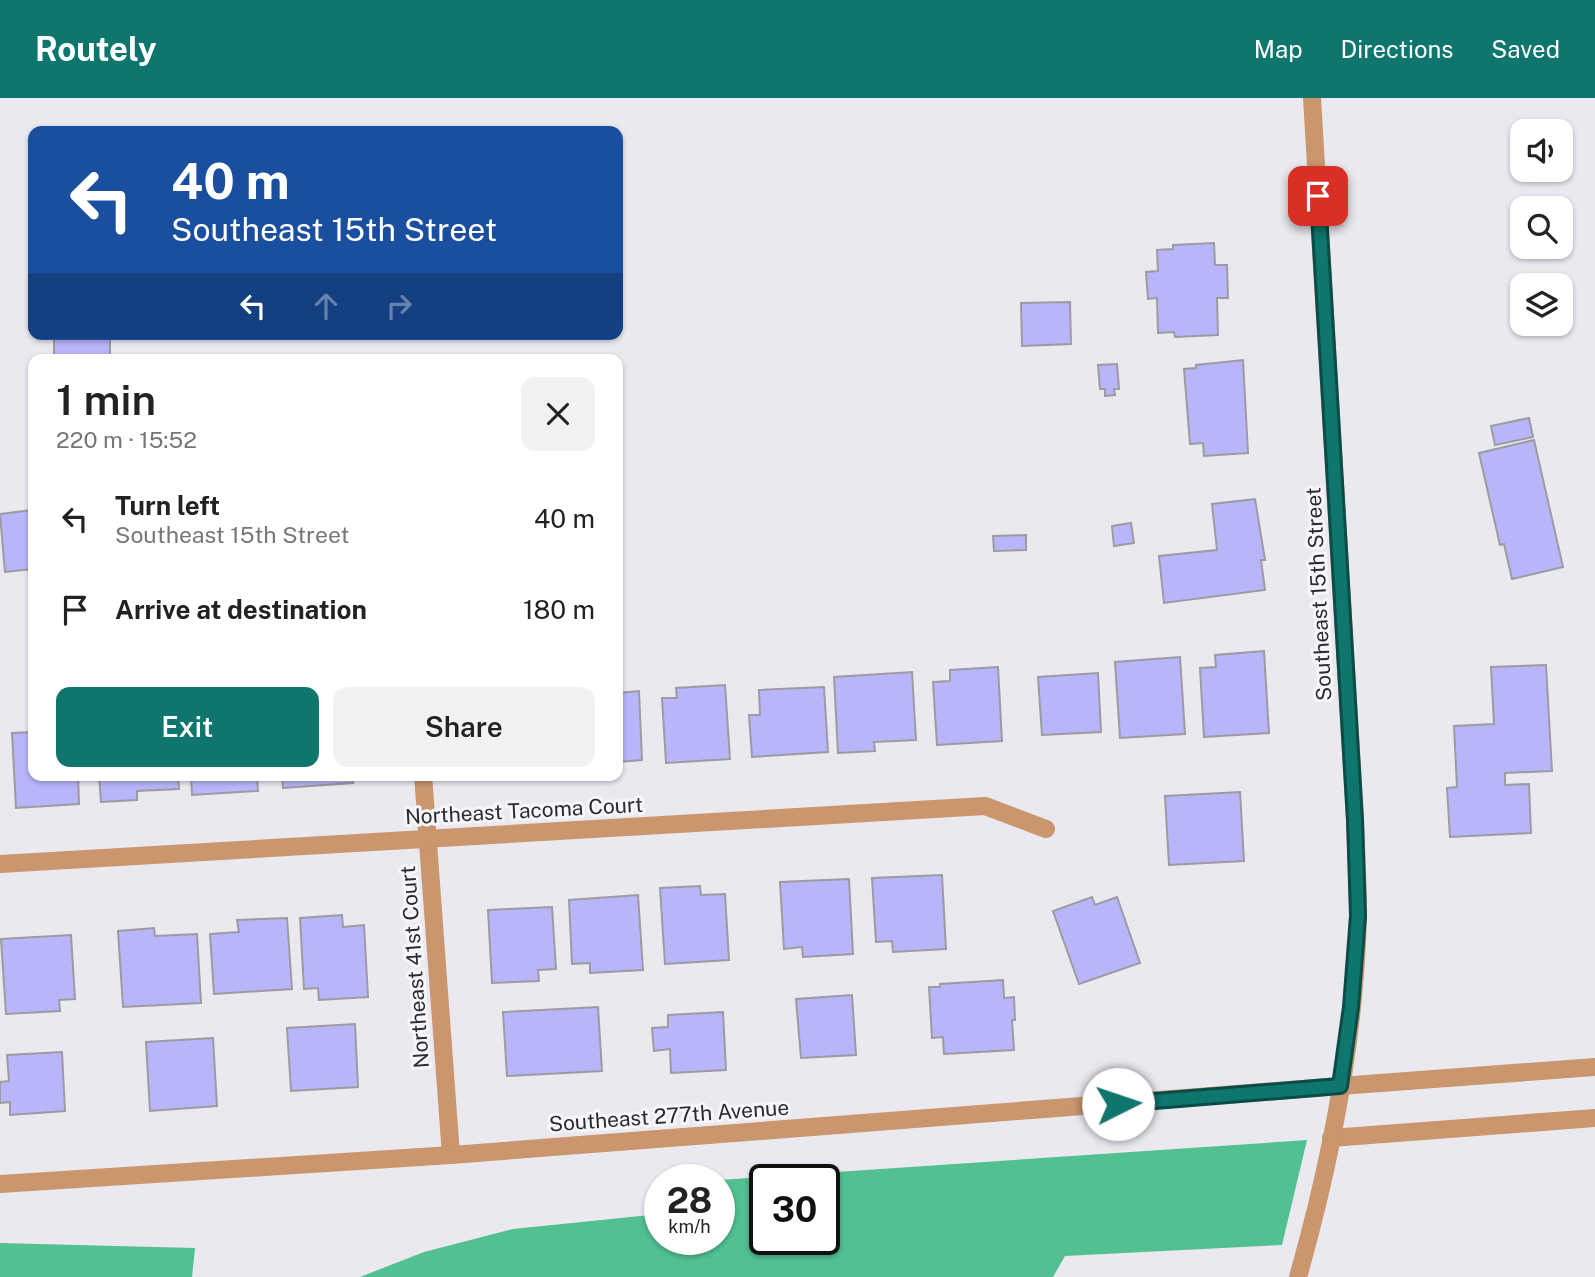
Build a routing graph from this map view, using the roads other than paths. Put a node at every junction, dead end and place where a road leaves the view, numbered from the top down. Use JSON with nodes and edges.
{"nodes":[{"id":1,"x":1312,"y":98,"type":"edge"},
{"id":2,"x":423,"y":781,"type":"edge"},
{"id":3,"x":1046,"y":829,"type":"dead end"},
{"id":4,"x":428,"y":839,"type":"junction"},
{"id":5,"x":0,"y":864,"type":"edge"},
{"id":6,"x":1595,"y":1067,"type":"edge"},
{"id":7,"x":1340,"y":1086,"type":"junction"},
{"id":8,"x":1595,"y":1118,"type":"edge"},
{"id":9,"x":1331,"y":1138,"type":"junction"},
{"id":10,"x":451,"y":1155,"type":"junction"},
{"id":11,"x":0,"y":1184,"type":"edge"},
{"id":12,"x":1298,"y":1277,"type":"edge"}],
"edges":[{"from":1,"to":7,"type":"street","name":"Southeast 15th Street"},
{"from":2,"to":4,"type":"street","name":"Northeast 41st Court"},
{"from":3,"to":4,"type":"street","name":"Northeast Tacoma Court"},
{"from":4,"to":5,"type":"street","name":"Northeast Tacoma Court"},
{"from":4,"to":10,"type":"street","name":"Northeast 41st Court"},
{"from":6,"to":7,"type":"street","name":"Southeast 277th Avenue"},
{"from":7,"to":9,"type":"street","name":"Southeast 15th Street"},
{"from":7,"to":10,"type":"street","name":"Southeast 277th Avenue"},
{"from":8,"to":9,"type":"street"},
{"from":9,"to":12,"type":"street","name":"Southeast 15th Street"},
{"from":10,"to":11,"type":"street","name":"Southeast 277th Avenue"}]}
